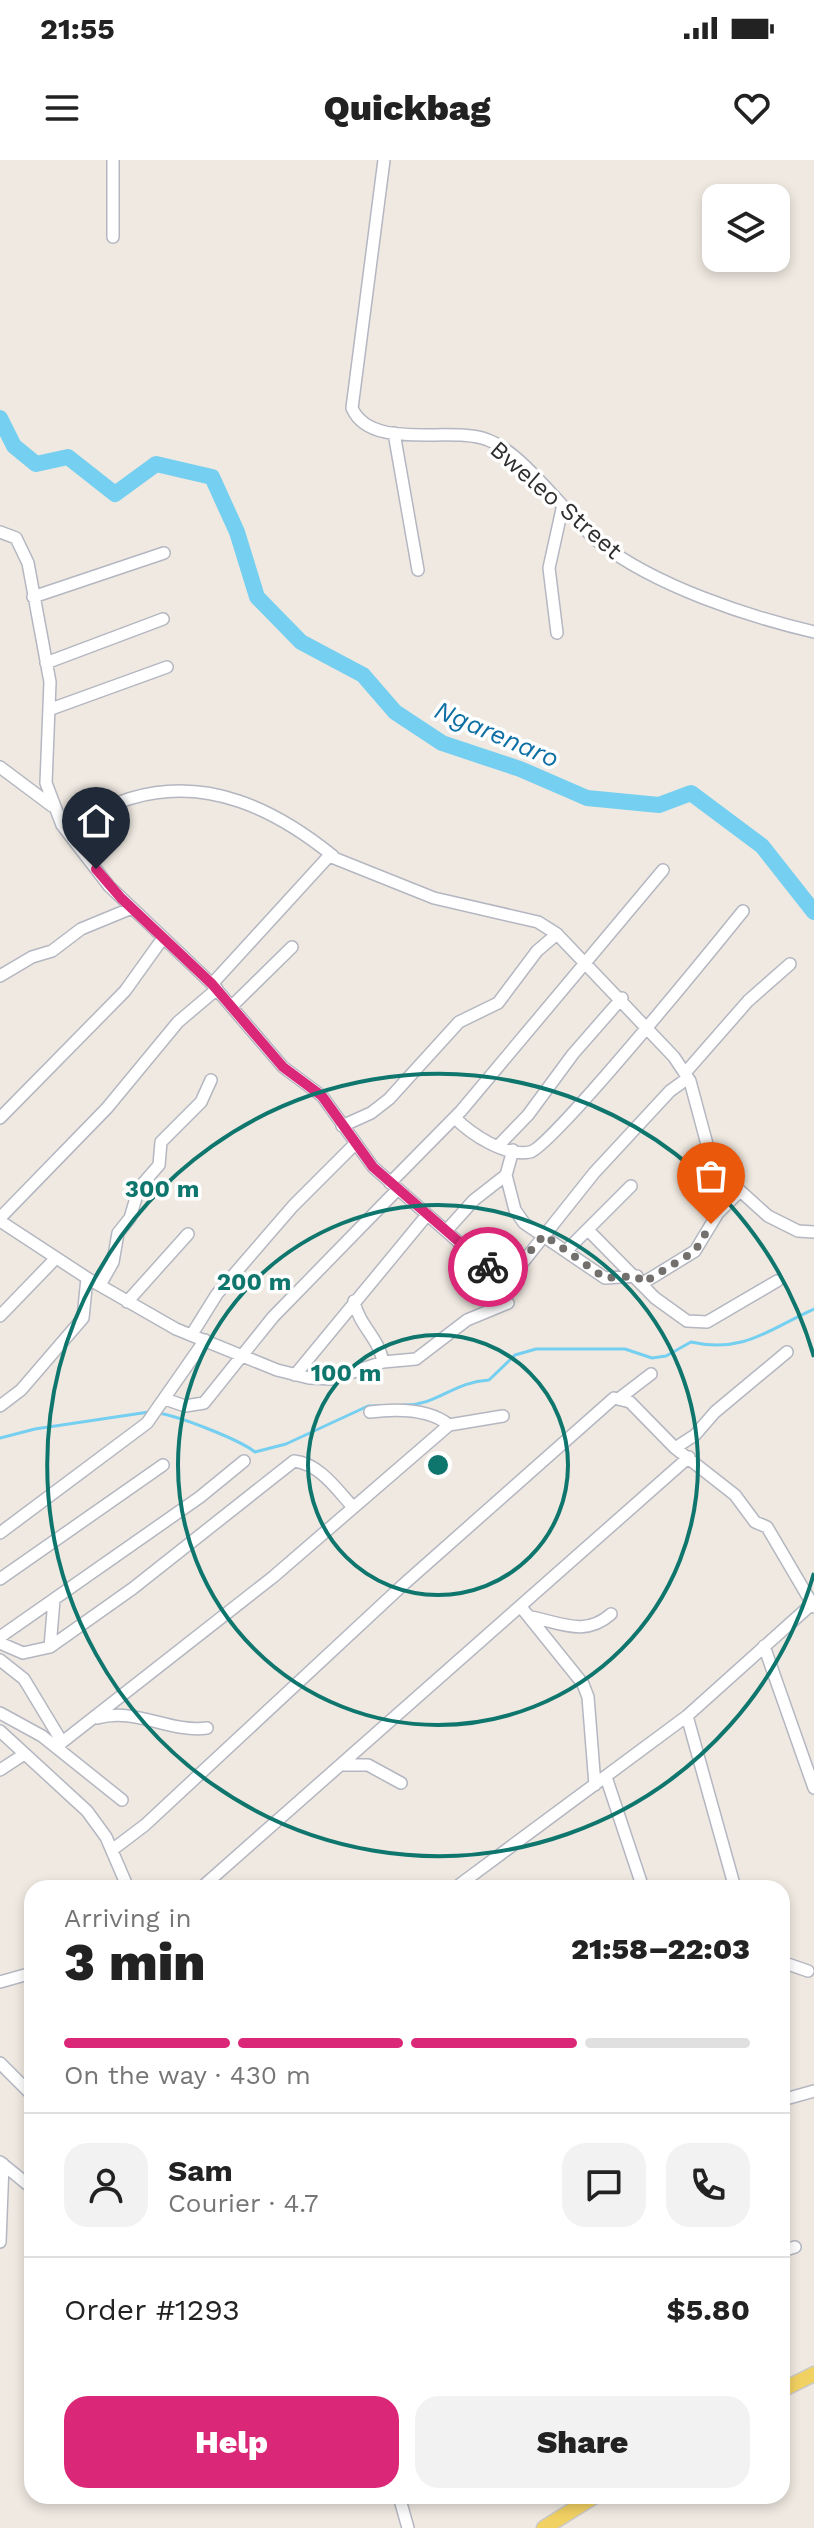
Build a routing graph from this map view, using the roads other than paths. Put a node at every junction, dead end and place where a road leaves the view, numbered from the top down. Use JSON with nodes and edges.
{"nodes":[{"id":1,"x":113,"y":160,"type":"edge"},
{"id":2,"x":384,"y":160,"type":"edge"},
{"id":3,"x":113,"y":237,"type":"dead end"},
{"id":4,"x":394,"y":433,"type":"junction"},
{"id":5,"x":562,"y":509,"type":"junction"},
{"id":6,"x":0,"y":532,"type":"edge"},
{"id":7,"x":164,"y":553,"type":"dead end"},
{"id":8,"x":418,"y":570,"type":"dead end"},
{"id":9,"x":33,"y":597,"type":"junction"},
{"id":10,"x":163,"y":619,"type":"dead end"},
{"id":11,"x":814,"y":632,"type":"edge"},
{"id":12,"x":557,"y":633,"type":"dead end"},
{"id":13,"x":46,"y":663,"type":"junction"},
{"id":14,"x":167,"y":667,"type":"dead end"},
{"id":15,"x":51,"y":709,"type":"junction"},
{"id":16,"x":0,"y":767,"type":"edge"},
{"id":17,"x":53,"y":806,"type":"junction"},
{"id":18,"x":62,"y":825,"type":"junction"},
{"id":19,"x":333,"y":856,"type":"junction"},
{"id":20,"x":663,"y":870,"type":"dead end"},
{"id":21,"x":132,"y":908,"type":"junction"},
{"id":22,"x":743,"y":911,"type":"dead end"},
{"id":23,"x":557,"y":934,"type":"junction"},
{"id":24,"x":163,"y":938,"type":"junction"},
{"id":25,"x":292,"y":947,"type":"dead end"},
{"id":26,"x":588,"y":964,"type":"junction"},
{"id":27,"x":790,"y":964,"type":"dead end"},
{"id":28,"x":0,"y":976,"type":"edge"},
{"id":29,"x":214,"y":986,"type":"junction"},
{"id":30,"x":622,"y":998,"type":"junction"},
{"id":31,"x":232,"y":1006,"type":"junction"},
{"id":32,"x":646,"y":1026,"type":"junction"},
{"id":33,"x":686,"y":1076,"type":"junction"},
{"id":34,"x":211,"y":1080,"type":"dead end"},
{"id":35,"x":0,"y":1118,"type":"edge"},
{"id":36,"x":455,"y":1118,"type":"junction"},
{"id":37,"x":342,"y":1126,"type":"junction"},
{"id":38,"x":355,"y":1144,"type":"junction"},
{"id":39,"x":499,"y":1145,"type":"junction"},
{"id":40,"x":513,"y":1150,"type":"junction"},
{"id":41,"x":506,"y":1175,"type":"junction"},
{"id":42,"x":631,"y":1186,"type":"dead end"},
{"id":43,"x":394,"y":1187,"type":"junction"},
{"id":44,"x":739,"y":1192,"type":"junction"},
{"id":45,"x":427,"y":1215,"type":"junction"},
{"id":46,"x":0,"y":1220,"type":"edge"},
{"id":47,"x":588,"y":1230,"type":"junction"},
{"id":48,"x":446,"y":1231,"type":"junction"},
{"id":49,"x":814,"y":1232,"type":"edge"},
{"id":50,"x":188,"y":1234,"type":"dead end"},
{"id":51,"x":544,"y":1235,"type":"junction"},
{"id":52,"x":568,"y":1249,"type":"junction"},
{"id":53,"x":56,"y":1258,"type":"junction"},
{"id":54,"x":87,"y":1278,"type":"junction"},
{"id":55,"x":640,"y":1280,"type":"junction"},
{"id":56,"x":777,"y":1281,"type":"dead end"},
{"id":57,"x":100,"y":1285,"type":"junction"},
{"id":58,"x":354,"y":1301,"type":"junction"},
{"id":59,"x":127,"y":1302,"type":"junction"},
{"id":60,"x":508,"y":1303,"type":"dead end"},
{"id":61,"x":0,"y":1316,"type":"edge"},
{"id":62,"x":192,"y":1334,"type":"junction"},
{"id":63,"x":205,"y":1340,"type":"junction"},
{"id":64,"x":787,"y":1352,"type":"dead end"},
{"id":65,"x":242,"y":1354,"type":"junction"},
{"id":66,"x":383,"y":1362,"type":"junction"},
{"id":67,"x":651,"y":1374,"type":"dead end"},
{"id":68,"x":295,"y":1375,"type":"junction"},
{"id":69,"x":621,"y":1397,"type":"junction"},
{"id":70,"x":165,"y":1399,"type":"junction"},
{"id":71,"x":0,"y":1406,"type":"edge"},
{"id":72,"x":370,"y":1412,"type":"dead end"},
{"id":73,"x":503,"y":1416,"type":"dead end"},
{"id":74,"x":449,"y":1425,"type":"junction"},
{"id":75,"x":675,"y":1448,"type":"junction"},
{"id":76,"x":689,"y":1457,"type":"junction"},
{"id":77,"x":244,"y":1461,"type":"dead end"},
{"id":78,"x":163,"y":1465,"type":"dead end"},
{"id":79,"x":353,"y":1507,"type":"junction"},
{"id":80,"x":0,"y":1533,"type":"edge"},
{"id":81,"x":0,"y":1579,"type":"edge"},
{"id":82,"x":54,"y":1600,"type":"junction"},
{"id":83,"x":813,"y":1604,"type":"edge"},
{"id":84,"x":521,"y":1607,"type":"junction"},
{"id":85,"x":611,"y":1614,"type":"dead end"},
{"id":86,"x":531,"y":1617,"type":"junction"},
{"id":87,"x":0,"y":1640,"type":"edge"},
{"id":88,"x":764,"y":1646,"type":"junction"},
{"id":89,"x":50,"y":1647,"type":"junction"},
{"id":90,"x":0,"y":1660,"type":"edge"},
{"id":91,"x":0,"y":1713,"type":"edge"},
{"id":92,"x":687,"y":1716,"type":"junction"},
{"id":93,"x":93,"y":1719,"type":"junction"},
{"id":94,"x":207,"y":1728,"type":"dead end"},
{"id":95,"x":0,"y":1731,"type":"edge"},
{"id":96,"x":59,"y":1744,"type":"junction"},
{"id":97,"x":23,"y":1755,"type":"junction"},
{"id":98,"x":341,"y":1765,"type":"junction"},
{"id":99,"x":0,"y":1770,"type":"edge"},
{"id":100,"x":606,"y":1777,"type":"junction"},
{"id":101,"x":401,"y":1783,"type":"dead end"},
{"id":102,"x":595,"y":1785,"type":"junction"},
{"id":103,"x":814,"y":1788,"type":"edge"},
{"id":104,"x":122,"y":1800,"type":"dead end"},
{"id":105,"x":112,"y":1850,"type":"junction"},
{"id":106,"x":125,"y":1880,"type":"edge"},
{"id":107,"x":210,"y":1880,"type":"edge"},
{"id":108,"x":466,"y":1880,"type":"edge"},
{"id":109,"x":640,"y":1880,"type":"edge"},
{"id":110,"x":733,"y":1880,"type":"edge"},
{"id":111,"x":790,"y":1965,"type":"edge"},
{"id":112,"x":808,"y":1971,"type":"dead end"},
{"id":113,"x":24,"y":1975,"type":"edge"},
{"id":114,"x":0,"y":1982,"type":"edge"},
{"id":115,"x":0,"y":2063,"type":"edge"},
{"id":116,"x":24,"y":2087,"type":"edge"},
{"id":117,"x":814,"y":2091,"type":"edge"},
{"id":118,"x":790,"y":2098,"type":"edge"},
{"id":119,"x":2,"y":2163,"type":"edge"},
{"id":120,"x":24,"y":2178,"type":"edge"},
{"id":121,"x":0,"y":2242,"type":"edge"},
{"id":122,"x":795,"y":2247,"type":"dead end"},
{"id":123,"x":790,"y":2249,"type":"edge"},
{"id":124,"x":814,"y":2374,"type":"edge"},
{"id":125,"x":790,"y":2386,"type":"edge"},
{"id":126,"x":401,"y":2504,"type":"edge"},
{"id":127,"x":582,"y":2504,"type":"edge"},
{"id":128,"x":408,"y":2528,"type":"edge"},
{"id":129,"x":544,"y":2528,"type":"edge"}],
"edges":[{"from":1,"to":3,"type":"street"},
{"from":2,"to":4,"type":"street","name":"Bweleo Street"},
{"from":4,"to":5,"type":"street","name":"Bweleo Street"},
{"from":4,"to":8,"type":"street"},
{"from":5,"to":11,"type":"street","name":"Bweleo Street"},
{"from":5,"to":12,"type":"street"},
{"from":6,"to":9,"type":"street"},
{"from":7,"to":9,"type":"street"},
{"from":9,"to":13,"type":"street"},
{"from":10,"to":13,"type":"street"},
{"from":13,"to":15,"type":"street"},
{"from":14,"to":15,"type":"street"},
{"from":15,"to":17,"type":"street"},
{"from":16,"to":17,"type":"street"},
{"from":17,"to":18,"type":"street"},
{"from":18,"to":19,"type":"street"},
{"from":18,"to":21,"type":"street"},
{"from":19,"to":23,"type":"street"},
{"from":19,"to":29,"type":"street"},
{"from":20,"to":26,"type":"street"},
{"from":21,"to":24,"type":"street"},
{"from":21,"to":28,"type":"street"},
{"from":22,"to":32,"type":"street"},
{"from":23,"to":26,"type":"street"},
{"from":23,"to":37,"type":"street"},
{"from":24,"to":29,"type":"street"},
{"from":24,"to":35,"type":"street"},
{"from":25,"to":31,"type":"street"},
{"from":26,"to":30,"type":"street"},
{"from":26,"to":36,"type":"street"},
{"from":27,"to":33,"type":"street"},
{"from":29,"to":31,"type":"street"},
{"from":29,"to":46,"type":"street"},
{"from":30,"to":32,"type":"street"},
{"from":30,"to":39,"type":"street"},
{"from":31,"to":37,"type":"street"},
{"from":32,"to":33,"type":"street"},
{"from":32,"to":40,"type":"street"},
{"from":33,"to":44,"type":"street"},
{"from":33,"to":51,"type":"street"},
{"from":34,"to":57,"type":"street"},
{"from":36,"to":39,"type":"street"},
{"from":36,"to":43,"type":"street"},
{"from":37,"to":38,"type":"street"},
{"from":38,"to":43,"type":"street"},
{"from":38,"to":62,"type":"street"},
{"from":39,"to":40,"type":"street"},
{"from":40,"to":41,"type":"street"},
{"from":41,"to":48,"type":"street"},
{"from":41,"to":51,"type":"street"},
{"from":42,"to":47,"type":"street"},
{"from":43,"to":45,"type":"street"},
{"from":43,"to":65,"type":"street"},
{"from":44,"to":49,"type":"street"},
{"from":44,"to":55,"type":"street"},
{"from":45,"to":48,"type":"street"},
{"from":45,"to":58,"type":"street"},
{"from":46,"to":53,"type":"street"},
{"from":47,"to":52,"type":"street"},
{"from":47,"to":55,"type":"street"},
{"from":48,"to":51,"type":"street"},
{"from":50,"to":59,"type":"street"},
{"from":51,"to":52,"type":"street"},
{"from":52,"to":55,"type":"street"},
{"from":53,"to":54,"type":"street"},
{"from":53,"to":61,"type":"street"},
{"from":54,"to":57,"type":"street"},
{"from":54,"to":71,"type":"street"},
{"from":55,"to":56,"type":"street"},
{"from":57,"to":59,"type":"street"},
{"from":58,"to":66,"type":"street"},
{"from":58,"to":68,"type":"street"},
{"from":59,"to":62,"type":"street"},
{"from":60,"to":66,"type":"street"},
{"from":62,"to":63,"type":"street"},
{"from":63,"to":65,"type":"street"},
{"from":63,"to":70,"type":"street"},
{"from":64,"to":75,"type":"street"},
{"from":65,"to":68,"type":"street"},
{"from":65,"to":70,"type":"street"},
{"from":66,"to":68,"type":"street"},
{"from":67,"to":69,"type":"street"},
{"from":69,"to":75,"type":"street"},
{"from":69,"to":105,"type":"street"},
{"from":70,"to":80,"type":"street"},
{"from":72,"to":74,"type":"street"},
{"from":73,"to":74,"type":"street"},
{"from":74,"to":79,"type":"street"},
{"from":75,"to":76,"type":"street"},
{"from":76,"to":83,"type":"street"},
{"from":76,"to":84,"type":"street"},
{"from":77,"to":82,"type":"street"},
{"from":78,"to":81,"type":"street"},
{"from":79,"to":89,"type":"street"},
{"from":79,"to":93,"type":"street"},
{"from":82,"to":87,"type":"street"},
{"from":82,"to":89,"type":"street"},
{"from":83,"to":88,"type":"street"},
{"from":84,"to":86,"type":"street"},
{"from":84,"to":98,"type":"street"},
{"from":85,"to":86,"type":"street"},
{"from":86,"to":102,"type":"street"},
{"from":87,"to":89,"type":"street"},
{"from":88,"to":92,"type":"street"},
{"from":88,"to":103,"type":"street"},
{"from":90,"to":96,"type":"street"},
{"from":91,"to":96,"type":"street"},
{"from":92,"to":100,"type":"street"},
{"from":92,"to":110,"type":"street"},
{"from":93,"to":94,"type":"street"},
{"from":93,"to":96,"type":"street"},
{"from":95,"to":97,"type":"street"},
{"from":96,"to":104,"type":"street"},
{"from":97,"to":99,"type":"street"},
{"from":97,"to":105,"type":"street"},
{"from":98,"to":101,"type":"street"},
{"from":98,"to":107,"type":"street"},
{"from":100,"to":102,"type":"street"},
{"from":100,"to":109,"type":"street"},
{"from":102,"to":108,"type":"street"},
{"from":105,"to":106,"type":"street"},
{"from":111,"to":112,"type":"street"},
{"from":113,"to":114,"type":"street"},
{"from":115,"to":116,"type":"street"},
{"from":117,"to":118,"type":"street"},
{"from":119,"to":120,"type":"street"},
{"from":119,"to":121,"type":"street"},
{"from":122,"to":123,"type":"street"},
{"from":124,"to":125,"type":"main road"},
{"from":126,"to":128,"type":"street"},
{"from":127,"to":129,"type":"main road"}]}
